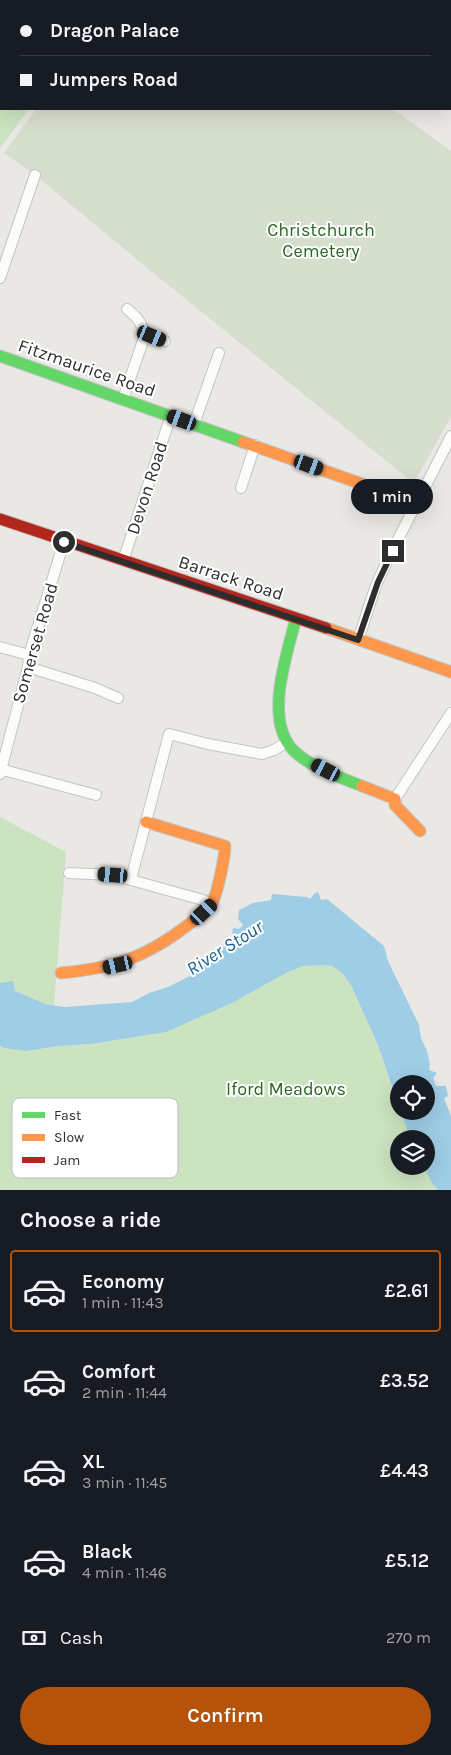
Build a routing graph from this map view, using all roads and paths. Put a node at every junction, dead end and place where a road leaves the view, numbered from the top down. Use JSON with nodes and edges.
{"nodes":[{"id":1,"x":35,"y":175,"type":"dead end"},
{"id":2,"x":0,"y":278,"type":"edge"},
{"id":3,"x":127,"y":309,"type":"dead end"},
{"id":4,"x":145,"y":335,"type":"junction"},
{"id":5,"x":166,"y":341,"type":"dead end"},
{"id":6,"x":219,"y":353,"type":"dead end"},
{"id":7,"x":0,"y":356,"type":"edge"},
{"id":8,"x":123,"y":399,"type":"junction"},
{"id":9,"x":171,"y":415,"type":"junction"},
{"id":10,"x":194,"y":424,"type":"junction"},
{"id":11,"x":451,"y":436,"type":"edge"},
{"id":12,"x":255,"y":445,"type":"junction"},
{"id":13,"x":241,"y":488,"type":"dead end"},
{"id":14,"x":416,"y":502,"type":"junction"},
{"id":15,"x":0,"y":519,"type":"edge"},
{"id":16,"x":64,"y":542,"type":"junction"},
{"id":17,"x":123,"y":561,"type":"junction"},
{"id":18,"x":296,"y":618,"type":"junction"},
{"id":19,"x":358,"y":640,"type":"junction"},
{"id":20,"x":0,"y":647,"type":"edge"},
{"id":21,"x":29,"y":655,"type":"junction"},
{"id":22,"x":28,"y":667,"type":"junction"},
{"id":23,"x":451,"y":672,"type":"edge"},
{"id":24,"x":118,"y":698,"type":"dead end"},
{"id":25,"x":451,"y":713,"type":"edge"},
{"id":26,"x":287,"y":742,"type":"junction"},
{"id":27,"x":0,"y":771,"type":"edge"},
{"id":28,"x":96,"y":795,"type":"dead end"},
{"id":29,"x":396,"y":798,"type":"junction"},
{"id":30,"x":146,"y":822,"type":"junction"},
{"id":31,"x":420,"y":831,"type":"dead end"},
{"id":32,"x":69,"y":873,"type":"dead end"},
{"id":33,"x":131,"y":879,"type":"junction"},
{"id":34,"x":212,"y":904,"type":"junction"},
{"id":35,"x":61,"y":973,"type":"dead end"}],
"edges":[{"from":1,"to":2,"type":"street"},
{"from":3,"to":4,"type":"street"},
{"from":4,"to":5,"type":"street"},
{"from":4,"to":8,"type":"street"},
{"from":6,"to":10,"type":"street"},
{"from":7,"to":8,"type":"street","name":"Fitzmaurice Road"},
{"from":8,"to":9,"type":"street","name":"Fitzmaurice Road"},
{"from":9,"to":10,"type":"street","name":"Fitzmaurice Road"},
{"from":9,"to":17,"type":"street","name":"Devon Road"},
{"from":10,"to":12,"type":"street","name":"Fitzmaurice Road"},
{"from":11,"to":14,"type":"street"},
{"from":12,"to":13,"type":"street"},
{"from":12,"to":14,"type":"street","name":"Fitzmaurice Road"},
{"from":14,"to":19,"type":"street"},
{"from":15,"to":16,"type":"street","name":"Barrack Road"},
{"from":16,"to":17,"type":"street","name":"Barrack Road"},
{"from":16,"to":21,"type":"street","name":"Somerset Road"},
{"from":17,"to":18,"type":"street","name":"Barrack Road"},
{"from":18,"to":19,"type":"street","name":"Barrack Road"},
{"from":18,"to":26,"type":"street"},
{"from":19,"to":23,"type":"street","name":"Barrack Road"},
{"from":20,"to":21,"type":"street"},
{"from":21,"to":22,"type":"street","name":"Somerset Road"},
{"from":22,"to":24,"type":"street"},
{"from":22,"to":27,"type":"street","name":"Somerset Road"},
{"from":25,"to":29,"type":"street"},
{"from":26,"to":29,"type":"street"},
{"from":26,"to":30,"type":"street"},
{"from":27,"to":28,"type":"street"},
{"from":29,"to":31,"type":"street"},
{"from":30,"to":33,"type":"street"},
{"from":30,"to":34,"type":"street"},
{"from":32,"to":33,"type":"street"},
{"from":33,"to":34,"type":"street"},
{"from":34,"to":35,"type":"street"}]}
